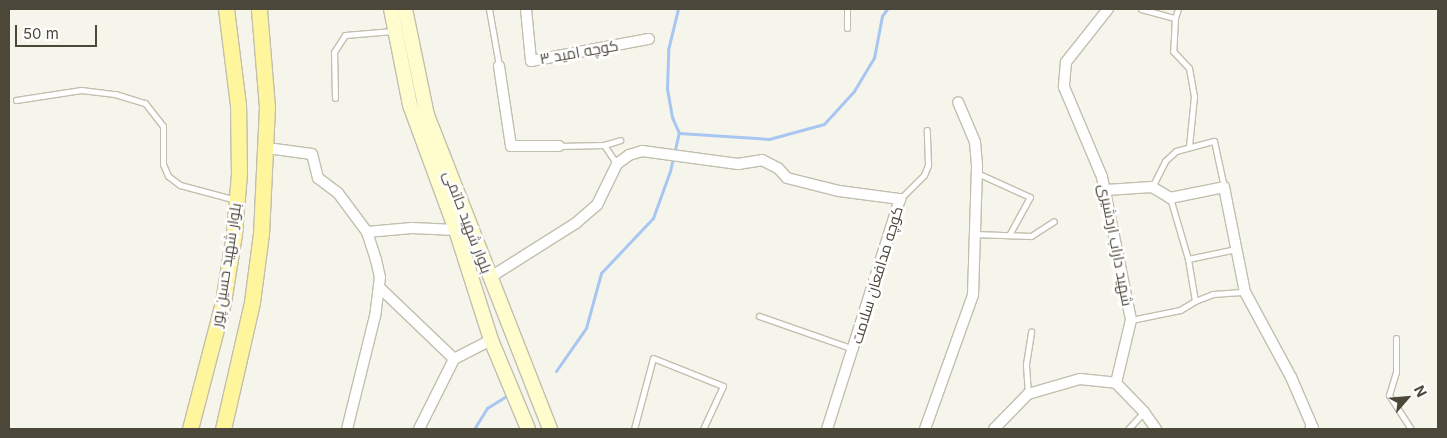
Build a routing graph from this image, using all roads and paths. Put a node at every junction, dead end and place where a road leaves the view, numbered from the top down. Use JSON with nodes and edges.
{"nodes":[{"id":1,"x":226,"y":9,"type":"edge"},
{"id":2,"x":259,"y":9,"type":"edge"},
{"id":3,"x":390,"y":9,"type":"edge"},
{"id":4,"x":405,"y":9,"type":"edge"},
{"id":5,"x":489,"y":9,"type":"edge"},
{"id":6,"x":526,"y":9,"type":"edge"},
{"id":7,"x":847,"y":9,"type":"edge"},
{"id":8,"x":1108,"y":9,"type":"edge"},
{"id":9,"x":1141,"y":9,"type":"edge"},
{"id":10,"x":1178,"y":9,"type":"edge"},
{"id":11,"x":1175,"y":18,"type":"junction"},
{"id":12,"x":847,"y":28,"type":"dead end"},
{"id":13,"x":393,"y":31,"type":"junction"},
{"id":14,"x":649,"y":39,"type":"dead end"},
{"id":15,"x":499,"y":66,"type":"joint"},
{"id":16,"x":335,"y":98,"type":"dead end"},
{"id":17,"x":16,"y":100,"type":"dead end"},
{"id":18,"x":958,"y":102,"type":"dead end"},
{"id":19,"x":927,"y":130,"type":"dead end"},
{"id":20,"x":620,"y":140,"type":"dead end"},
{"id":21,"x":604,"y":145,"type":"junction"},
{"id":22,"x":559,"y":146,"type":"joint"},
{"id":23,"x":1189,"y":146,"type":"junction"},
{"id":24,"x":267,"y":148,"type":"junction"},
{"id":25,"x":617,"y":164,"type":"junction"},
{"id":26,"x":977,"y":172,"type":"junction"},
{"id":27,"x":1152,"y":187,"type":"junction"},
{"id":28,"x":1224,"y":187,"type":"junction"},
{"id":29,"x":1106,"y":190,"type":"junction"},
{"id":30,"x":1170,"y":198,"type":"junction"},
{"id":31,"x":900,"y":199,"type":"junction"},
{"id":32,"x":236,"y":200,"type":"junction"},
{"id":33,"x":1054,"y":221,"type":"dead end"},
{"id":34,"x":456,"y":230,"type":"junction"},
{"id":35,"x":367,"y":232,"type":"junction"},
{"id":36,"x":974,"y":234,"type":"junction"},
{"id":37,"x":1009,"y":235,"type":"junction"},
{"id":38,"x":1236,"y":249,"type":"junction"},
{"id":39,"x":1188,"y":259,"type":"junction"},
{"id":40,"x":489,"y":278,"type":"junction"},
{"id":41,"x":379,"y":288,"type":"junction"},
{"id":42,"x":1245,"y":292,"type":"junction"},
{"id":43,"x":1195,"y":301,"type":"junction"},
{"id":44,"x":759,"y":316,"type":"dead end"},
{"id":45,"x":1131,"y":320,"type":"junction"},
{"id":46,"x":1031,"y":331,"type":"dead end"},
{"id":47,"x":1396,"y":338,"type":"dead end"},
{"id":48,"x":491,"y":340,"type":"junction"},
{"id":49,"x":854,"y":349,"type":"junction"},
{"id":50,"x":454,"y":359,"type":"junction"},
{"id":51,"x":1116,"y":383,"type":"junction"},
{"id":52,"x":1028,"y":394,"type":"junction"},
{"id":53,"x":1144,"y":412,"type":"junction"},
{"id":54,"x":190,"y":429,"type":"edge"},
{"id":55,"x":223,"y":429,"type":"edge"},
{"id":56,"x":347,"y":429,"type":"edge"},
{"id":57,"x":419,"y":429,"type":"edge"},
{"id":58,"x":528,"y":429,"type":"edge"},
{"id":59,"x":550,"y":429,"type":"edge"},
{"id":60,"x":634,"y":429,"type":"edge"},
{"id":61,"x":703,"y":429,"type":"edge"},
{"id":62,"x":827,"y":429,"type":"edge"},
{"id":63,"x":925,"y":429,"type":"edge"},
{"id":64,"x":994,"y":429,"type":"edge"},
{"id":65,"x":1128,"y":429,"type":"edge"},
{"id":66,"x":1156,"y":429,"type":"edge"},
{"id":67,"x":1310,"y":429,"type":"edge"},
{"id":68,"x":1411,"y":429,"type":"edge"}],
"edges":[{"from":1,"to":32,"type":"main road","name":"بلوار شهيد حسین پور"},
{"from":2,"to":24,"type":"main road","name":"بلوار شهيد حسین پور"},
{"from":3,"to":13,"type":"main road","name":"بلوار شهید حاتمی"},
{"from":4,"to":40,"type":"main road","name":"بلوار شهید حاتمی"},
{"from":5,"to":15,"type":"lane"},
{"from":6,"to":14,"type":"street","name":"کوچه امید ۳"},
{"from":7,"to":12,"type":"lane"},
{"from":8,"to":29,"type":"street","name":"شهید داراب اردشیری"},
{"from":9,"to":11,"type":"lane"},
{"from":10,"to":11,"type":"lane"},
{"from":11,"to":23,"type":"lane"},
{"from":13,"to":16,"type":"lane"},
{"from":13,"to":34,"type":"main road","name":"بلوار شهید حاتمی"},
{"from":15,"to":22,"type":"street"},
{"from":17,"to":32,"type":"lane"},
{"from":18,"to":26,"type":"street"},
{"from":19,"to":31,"type":"lane"},
{"from":20,"to":21,"type":"lane"},
{"from":21,"to":22,"type":"lane"},
{"from":21,"to":25,"type":"lane"},
{"from":23,"to":27,"type":"lane"},
{"from":23,"to":28,"type":"lane"},
{"from":24,"to":35,"type":"street"},
{"from":24,"to":55,"type":"main road","name":"بلوار شهيد حسین پور"},
{"from":25,"to":31,"type":"street","name":"کوچه مدافعان سلامت"},
{"from":25,"to":40,"type":"street"},
{"from":26,"to":36,"type":"street"},
{"from":26,"to":37,"type":"lane"},
{"from":27,"to":29,"type":"street"},
{"from":27,"to":30,"type":"street"},
{"from":28,"to":30,"type":"street"},
{"from":28,"to":38,"type":"street"},
{"from":29,"to":45,"type":"street","name":"شهید داراب اردشیری"},
{"from":30,"to":39,"type":"lane"},
{"from":31,"to":49,"type":"street","name":"کوچه مدافعان سلامت"},
{"from":32,"to":54,"type":"main road","name":"بلوار شهيد حسین پور"},
{"from":33,"to":37,"type":"lane"},
{"from":34,"to":35,"type":"street"},
{"from":34,"to":48,"type":"main road","name":"بلوار شهید حاتمی"},
{"from":35,"to":41,"type":"street"},
{"from":36,"to":37,"type":"lane"},
{"from":36,"to":63,"type":"street"},
{"from":38,"to":39,"type":"lane"},
{"from":38,"to":42,"type":"street"},
{"from":39,"to":43,"type":"lane"},
{"from":40,"to":59,"type":"main road","name":"بلوار شهید حاتمی"},
{"from":41,"to":50,"type":"street"},
{"from":41,"to":56,"type":"street"},
{"from":42,"to":43,"type":"lane"},
{"from":42,"to":67,"type":"street"},
{"from":43,"to":45,"type":"lane"},
{"from":44,"to":49,"type":"lane"},
{"from":45,"to":51,"type":"street","name":"شهید داراب اردشیری"},
{"from":46,"to":52,"type":"lane"},
{"from":47,"to":68,"type":"lane"},
{"from":48,"to":50,"type":"street"},
{"from":48,"to":58,"type":"main road","name":"بلوار شهید حاتمی"},
{"from":49,"to":62,"type":"street","name":"کوچه مدافعان سلامت"},
{"from":50,"to":57,"type":"street"},
{"from":51,"to":52,"type":"street"},
{"from":51,"to":53,"type":"street"},
{"from":52,"to":64,"type":"street"},
{"from":53,"to":65,"type":"lane"},
{"from":53,"to":66,"type":"street"},
{"from":60,"to":61,"type":"lane"}]}
